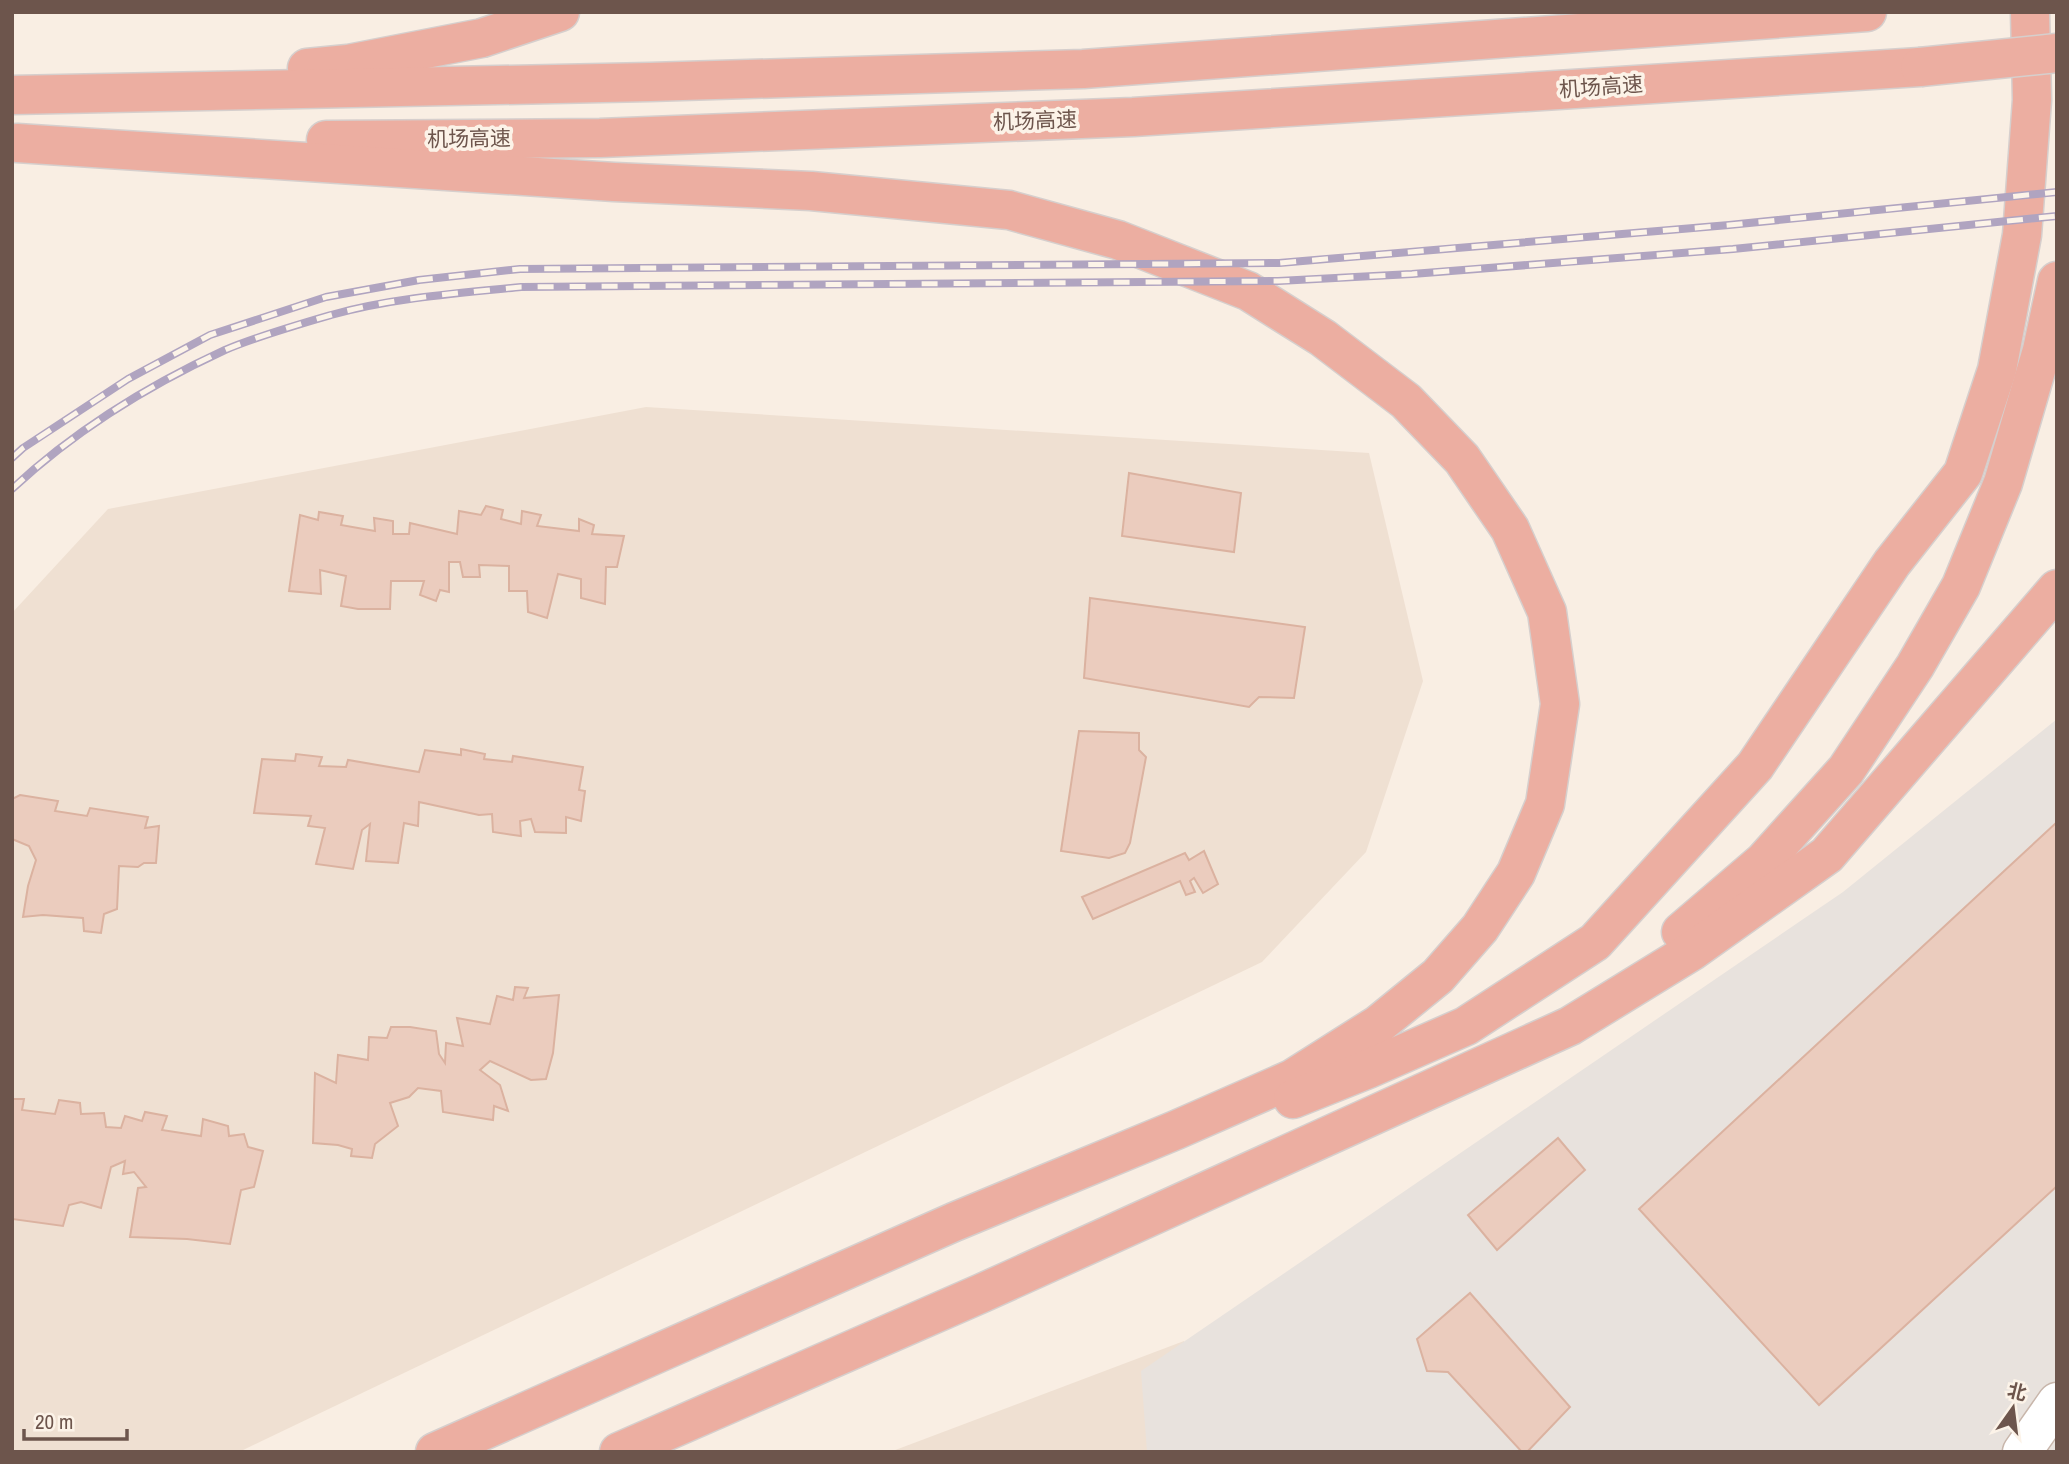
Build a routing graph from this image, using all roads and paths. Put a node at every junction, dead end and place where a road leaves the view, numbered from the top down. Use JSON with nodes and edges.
{"nodes":[{"id":1,"x":560,"y":12,"type":"edge"},
{"id":2,"x":1867,"y":12,"type":"edge"},
{"id":3,"x":2030,"y":12,"type":"edge"},
{"id":4,"x":2057,"y":53,"type":"edge"},
{"id":5,"x":12,"y":95,"type":"edge"},
{"id":6,"x":59,"y":96,"type":"junction"},
{"id":7,"x":15,"y":143,"type":"edge"},
{"id":8,"x":2057,"y":281,"type":"edge"},
{"id":9,"x":2057,"y":589,"type":"edge"},
{"id":10,"x":1570,"y":1026,"type":"junction"},
{"id":11,"x":1176,"y":1130,"type":"junction"},
{"id":12,"x":2057,"y":1402,"type":"edge"},
{"id":13,"x":435,"y":1452,"type":"edge"},
{"id":14,"x":619,"y":1452,"type":"edge"},
{"id":15,"x":2022,"y":1452,"type":"edge"}],
"edges":[{"from":1,"to":6,"type":"highway"},
{"from":2,"to":6,"type":"highway"},
{"from":3,"to":11,"type":"highway"},
{"from":4,"to":7,"type":"highway","name":"机场高速","bridge":true},
{"from":5,"to":6,"type":"highway"},
{"from":7,"to":11,"type":"highway"},
{"from":8,"to":10,"type":"highway"},
{"from":9,"to":10,"type":"highway"},
{"from":10,"to":14,"type":"highway"},
{"from":11,"to":13,"type":"highway"},
{"from":12,"to":15,"type":"street"}]}
